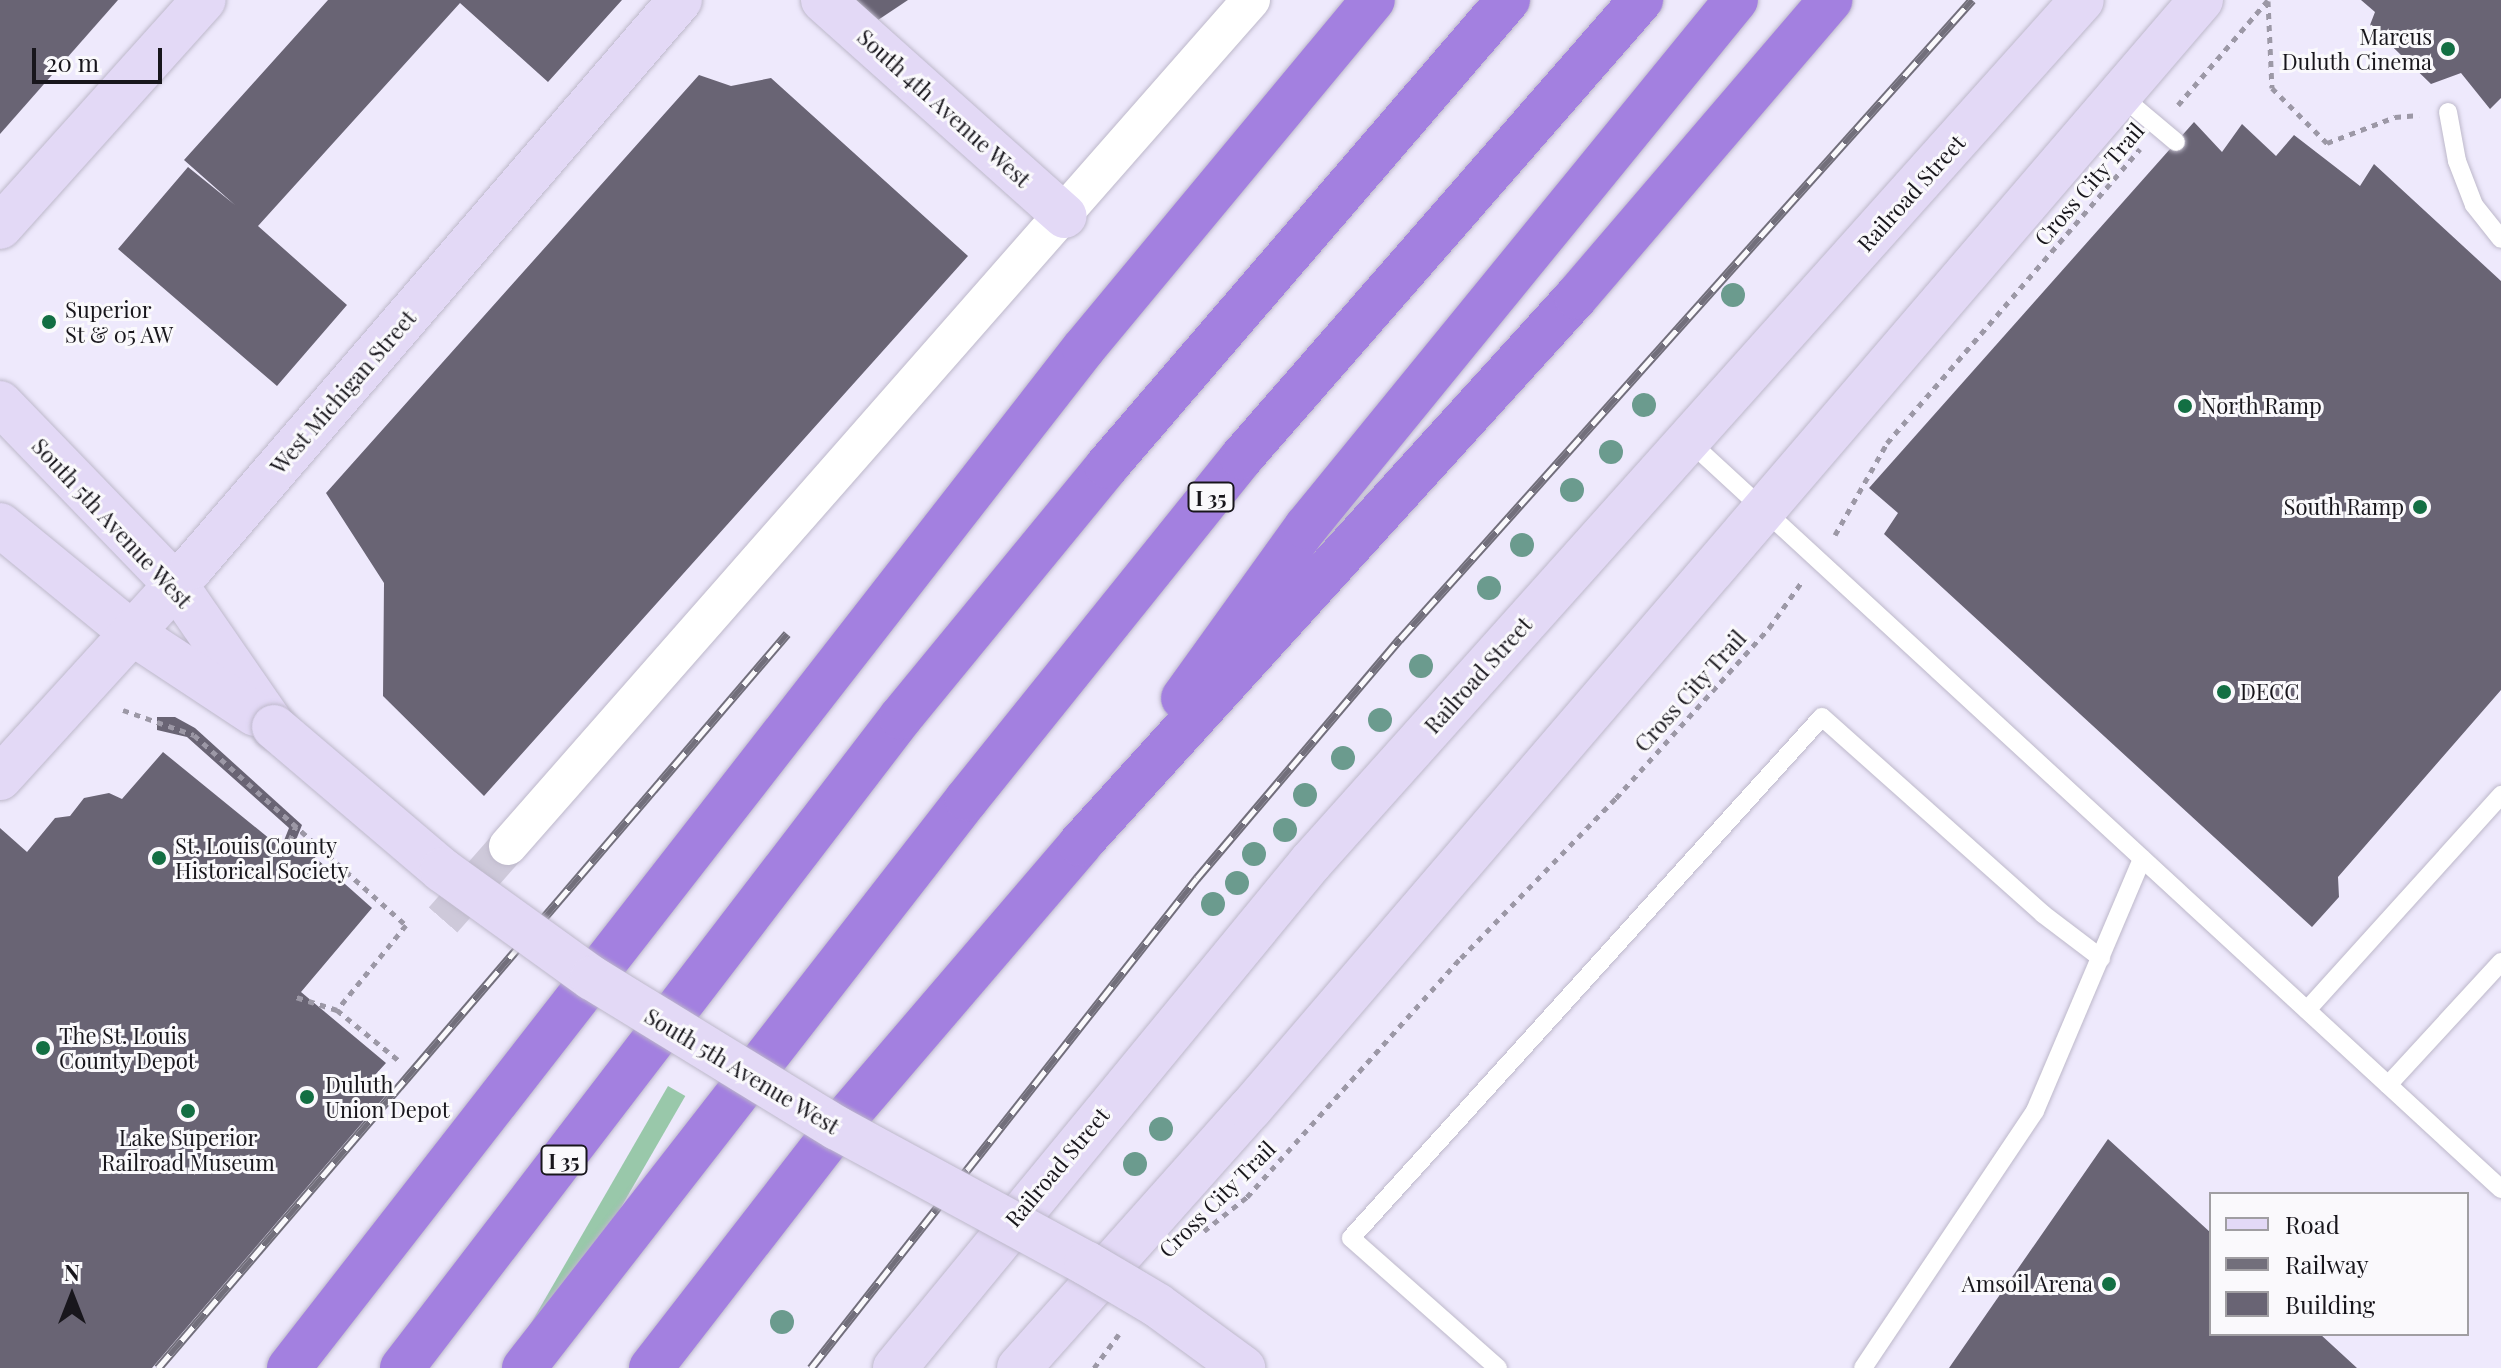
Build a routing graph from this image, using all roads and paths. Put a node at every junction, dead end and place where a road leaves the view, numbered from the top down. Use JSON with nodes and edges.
{"nodes":[{"id":1,"x":204,"y":0,"type":"edge"},
{"id":2,"x":680,"y":0,"type":"edge"},
{"id":3,"x":823,"y":0,"type":"edge"},
{"id":4,"x":1251,"y":0,"type":"edge"},
{"id":5,"x":1373,"y":0,"type":"edge"},
{"id":6,"x":1508,"y":0,"type":"edge"},
{"id":7,"x":1641,"y":0,"type":"edge"},
{"id":8,"x":1736,"y":0,"type":"edge"},
{"id":9,"x":1831,"y":0,"type":"edge"},
{"id":10,"x":2082,"y":0,"type":"edge"},
{"id":11,"x":2201,"y":0,"type":"edge"},
{"id":12,"x":2268,"y":0,"type":"edge"},
{"id":13,"x":2120,"y":95,"type":"junction"},
{"id":14,"x":2448,"y":112,"type":"joint"},
{"id":15,"x":2158,"y":128,"type":"junction"},
{"id":16,"x":2176,"y":142,"type":"dead end"},
{"id":17,"x":1065,"y":216,"type":"junction"},
{"id":18,"x":0,"y":227,"type":"edge"},
{"id":19,"x":2501,"y":239,"type":"edge"},
{"id":20,"x":0,"y":403,"type":"edge"},
{"id":21,"x":1689,"y":441,"type":"junction"},
{"id":22,"x":1766,"y":510,"type":"junction"},
{"id":23,"x":0,"y":525,"type":"edge"},
{"id":24,"x":1818,"y":559,"type":"junction"},
{"id":25,"x":176,"y":585,"type":"junction"},
{"id":26,"x":132,"y":633,"type":"junction"},
{"id":27,"x":123,"y":710,"type":"dead end"},
{"id":28,"x":274,"y":727,"type":"junction"},
{"id":29,"x":0,"y":778,"type":"edge"},
{"id":30,"x":2501,"y":795,"type":"edge"},
{"id":31,"x":296,"y":826,"type":"junction"},
{"id":32,"x":1080,"y":844,"type":"junction"},
{"id":33,"x":508,"y":846,"type":"tunnel mouth"},
{"id":34,"x":285,"y":852,"type":"dead end"},
{"id":35,"x":2142,"y":859,"type":"junction"},
{"id":36,"x":2101,"y":958,"type":"junction"},
{"id":37,"x":2501,"y":962,"type":"edge"},
{"id":38,"x":592,"y":978,"type":"junction"},
{"id":39,"x":296,"y":997,"type":"dead end"},
{"id":40,"x":337,"y":1010,"type":"junction"},
{"id":41,"x":2307,"y":1010,"type":"junction"},
{"id":42,"x":398,"y":1060,"type":"dead end"},
{"id":43,"x":2388,"y":1085,"type":"junction"},
{"id":44,"x":837,"y":1128,"type":"junction"},
{"id":45,"x":2501,"y":1189,"type":"edge"},
{"id":46,"x":1201,"y":1234,"type":"dead end"},
{"id":47,"x":1069,"y":1310,"type":"junction"},
{"id":48,"x":1123,"y":1328,"type":"dead end"},
{"id":49,"x":289,"y":1368,"type":"edge"},
{"id":50,"x":402,"y":1368,"type":"edge"},
{"id":51,"x":524,"y":1368,"type":"edge"},
{"id":52,"x":651,"y":1368,"type":"edge"},
{"id":53,"x":895,"y":1368,"type":"edge"},
{"id":54,"x":1019,"y":1368,"type":"edge"},
{"id":55,"x":1050,"y":1368,"type":"edge"},
{"id":56,"x":1094,"y":1368,"type":"edge"},
{"id":57,"x":1243,"y":1368,"type":"edge"},
{"id":58,"x":1498,"y":1368,"type":"edge"},
{"id":59,"x":1863,"y":1368,"type":"edge"}],
"edges":[{"from":1,"to":18,"type":"street"},
{"from":2,"to":25,"type":"street","name":"West Michigan Street"},
{"from":3,"to":17,"type":"street","name":"South 4th Avenue West"},
{"from":4,"to":17,"type":"street"},
{"from":5,"to":38,"type":"highway"},
{"from":6,"to":50,"type":"highway","number":"I 35"},
{"from":7,"to":51,"type":"highway","number":"I 35"},
{"from":8,"to":32,"type":"highway"},
{"from":9,"to":32,"type":"highway"},
{"from":10,"to":21,"type":"street","name":"Railroad Street"},
{"from":11,"to":13,"type":"street"},
{"from":12,"to":14,"type":"path"},
{"from":12,"to":15,"type":"path","name":"Cross City Trail"},
{"from":13,"to":15,"type":"lane"},
{"from":13,"to":22,"type":"street"},
{"from":14,"to":19,"type":"lane"},
{"from":15,"to":16,"type":"lane"},
{"from":15,"to":24,"type":"path","name":"Cross City Trail"},
{"from":17,"to":33,"type":"street"},
{"from":20,"to":25,"type":"street","name":"South 5th Avenue West"},
{"from":21,"to":22,"type":"lane"},
{"from":21,"to":53,"type":"street","name":"Railroad Street"},
{"from":22,"to":24,"type":"lane"},
{"from":22,"to":47,"type":"street"},
{"from":23,"to":26,"type":"street","name":"South 5th Avenue West"},
{"from":24,"to":35,"type":"lane"},
{"from":24,"to":46,"type":"path","name":"Cross City Trail"},
{"from":25,"to":26,"type":"street","name":"West Michigan Street"},
{"from":25,"to":28,"type":"street","name":"South 5th Avenue West"},
{"from":26,"to":28,"type":"street","name":"South 5th Avenue West"},
{"from":26,"to":29,"type":"street","name":"West Michigan Street"},
{"from":27,"to":31,"type":"path"},
{"from":28,"to":38,"type":"street","name":"South 5th Avenue West","bridge":true},
{"from":30,"to":41,"type":"lane"},
{"from":31,"to":34,"type":"path"},
{"from":31,"to":40,"type":"path"},
{"from":32,"to":44,"type":"highway"},
{"from":35,"to":36,"type":"lane"},
{"from":35,"to":41,"type":"lane"},
{"from":36,"to":58,"type":"lane"},
{"from":36,"to":59,"type":"lane"},
{"from":37,"to":43,"type":"lane"},
{"from":38,"to":44,"type":"street","name":"South 5th Avenue West","bridge":true},
{"from":38,"to":49,"type":"highway"},
{"from":39,"to":40,"type":"path"},
{"from":40,"to":42,"type":"path"},
{"from":41,"to":43,"type":"lane"},
{"from":43,"to":45,"type":"lane"},
{"from":44,"to":52,"type":"highway"},
{"from":44,"to":57,"type":"street","name":"South 5th Avenue West","bridge":true},
{"from":47,"to":54,"type":"street"},
{"from":47,"to":55,"type":"street"},
{"from":48,"to":56,"type":"path"}]}
